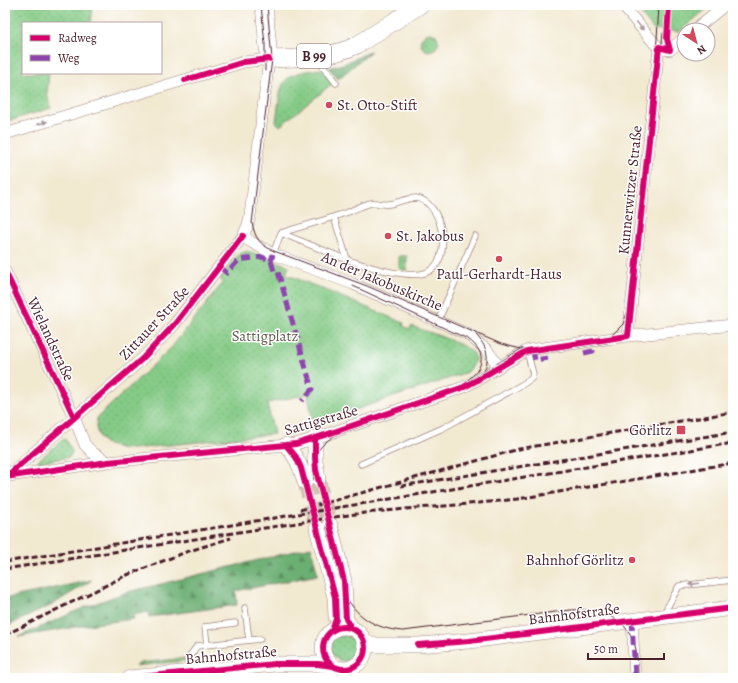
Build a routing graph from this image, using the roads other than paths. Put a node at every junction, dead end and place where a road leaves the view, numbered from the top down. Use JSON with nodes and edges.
{"nodes":[{"id":1,"x":264,"y":5,"type":"edge"},
{"id":2,"x":420,"y":5,"type":"edge"},
{"id":3,"x":622,"y":5,"type":"edge"},
{"id":4,"x":725,"y":5,"type":"edge"},
{"id":5,"x":704,"y":22,"type":"edge"},
{"id":6,"x":676,"y":45,"type":"edge"},
{"id":7,"x":659,"y":47,"type":"junction"},
{"id":8,"x":321,"y":56,"type":"junction"},
{"id":9,"x":269,"y":60,"type":"junction"},
{"id":10,"x":336,"y":83,"type":"dead end"},
{"id":11,"x":5,"y":134,"type":"edge"},
{"id":12,"x":334,"y":217,"type":"junction"},
{"id":13,"x":281,"y":233,"type":"junction"},
{"id":14,"x":243,"y":236,"type":"junction"},
{"id":15,"x":475,"y":236,"type":"dead end"},
{"id":16,"x":273,"y":254,"type":"junction"},
{"id":17,"x":345,"y":259,"type":"junction"},
{"id":18,"x":5,"y":271,"type":"edge"},
{"id":19,"x":438,"y":321,"type":"junction"},
{"id":20,"x":733,"y":325,"type":"edge"},
{"id":21,"x":628,"y":336,"type":"junction"},
{"id":22,"x":527,"y":351,"type":"junction"},
{"id":23,"x":499,"y":367,"type":"junction"},
{"id":24,"x":74,"y":417,"type":"junction"},
{"id":25,"x":315,"y":438,"type":"junction"},
{"id":26,"x":286,"y":446,"type":"junction"},
{"id":27,"x":108,"y":462,"type":"junction"},
{"id":28,"x":361,"y":464,"type":"dead end"},
{"id":29,"x":6,"y":476,"type":"edge"},
{"id":30,"x":733,"y":580,"type":"edge"},
{"id":31,"x":245,"y":608,"type":"dead end"},
{"id":32,"x":733,"y":608,"type":"edge"},
{"id":33,"x":662,"y":617,"type":"junction"},
{"id":34,"x":235,"y":623,"type":"dead end"},
{"id":35,"x":632,"y":625,"type":"junction"},
{"id":36,"x":352,"y":629,"type":"junction"},
{"id":37,"x":332,"y":631,"type":"junction"},
{"id":38,"x":260,"y":638,"type":"dead end"},
{"id":39,"x":249,"y":640,"type":"junction"},
{"id":40,"x":364,"y":642,"type":"junction"},
{"id":41,"x":324,"y":644,"type":"junction"},
{"id":42,"x":207,"y":645,"type":"junction"},
{"id":43,"x":418,"y":645,"type":"junction"},
{"id":44,"x":187,"y":660,"type":"dead end"},
{"id":45,"x":275,"y":664,"type":"junction"},
{"id":46,"x":333,"y":666,"type":"junction"},
{"id":47,"x":356,"y":668,"type":"edge"},
{"id":48,"x":130,"y":678,"type":"edge"},
{"id":49,"x":635,"y":678,"type":"edge"}],
"edges":[{"from":1,"to":9,"type":"main road","name":"Zittauer Straße"},
{"from":2,"to":8,"type":"main road","number":"B 99"},
{"from":3,"to":7,"type":"street","one_way":true},
{"from":4,"to":5,"type":"street"},
{"from":6,"to":7,"type":"street"},
{"from":7,"to":21,"type":"street","name":"Kunnerwitzer Straße"},
{"from":8,"to":9,"type":"main road","number":"B 99"},
{"from":8,"to":10,"type":"lane"},
{"from":11,"to":9,"type":"street","one_way":true},
{"from":9,"to":14,"type":"street","name":"Zittauer Straße"},
{"from":12,"to":13,"type":"lane"},
{"from":12,"to":17,"type":"lane"},
{"from":12,"to":17,"type":"lane"},
{"from":13,"to":16,"type":"lane"},
{"from":13,"to":17,"type":"lane"},
{"from":14,"to":16,"type":"street","name":"An der Jakobuskirche"},
{"from":14,"to":24,"type":"street","name":"Zittauer Straße"},
{"from":15,"to":19,"type":"lane"},
{"from":16,"to":19,"type":"street","name":"An der Jakobuskirche"},
{"from":18,"to":24,"type":"street","name":"Wielandstraße"},
{"from":19,"to":23,"type":"street","name":"An der Jakobuskirche"},
{"from":20,"to":21,"type":"street","name":"Sattigstraße"},
{"from":21,"to":22,"type":"street","name":"Sattigstraße"},
{"from":22,"to":23,"type":"street","name":"Sattigstraße"},
{"from":22,"to":28,"type":"lane"},
{"from":23,"to":25,"type":"street","name":"Sattigstraße"},
{"from":24,"to":27,"type":"street"},
{"from":24,"to":29,"type":"street","name":"Sattigstraße"},
{"from":25,"to":26,"type":"street","name":"Sattigstraße"},
{"from":25,"to":26,"type":"main road"},
{"from":26,"to":27,"type":"street","name":"Sattigstraße"},
{"from":27,"to":29,"type":"street","name":"Sattigstraße"},
{"from":30,"to":33,"type":"lane","one_way":true},
{"from":31,"to":39,"type":"lane"},
{"from":32,"to":33,"type":"main road","name":"Bahnhofstraße"},
{"from":33,"to":35,"type":"main road","name":"Bahnhofstraße"},
{"from":34,"to":42,"type":"lane"},
{"from":35,"to":43,"type":"main road","name":"Bahnhofstraße"},
{"from":35,"to":49,"type":"street"},
{"from":36,"to":37,"type":"main road"},
{"from":36,"to":37,"type":"main road","name":"Bahnhofstraße"},
{"from":36,"to":40,"type":"main road"},
{"from":37,"to":41,"type":"main road","name":"Bahnhofstraße"},
{"from":38,"to":39,"type":"lane"},
{"from":39,"to":42,"type":"lane"},
{"from":40,"to":43,"type":"main road","name":"Bahnhofstraße"},
{"from":40,"to":47,"type":"main road"},
{"from":41,"to":45,"type":"main road","name":"Bahnhofstraße"},
{"from":41,"to":46,"type":"main road"},
{"from":42,"to":44,"type":"lane"},
{"from":43,"to":47,"type":"main road","name":"Bahnhofstraße"},
{"from":45,"to":46,"type":"main road","name":"Bahnhofstraße"},
{"from":45,"to":48,"type":"main road","name":"Bahnhofstraße"},
{"from":46,"to":47,"type":"main road","name":"Bahnhofstraße"}]}
